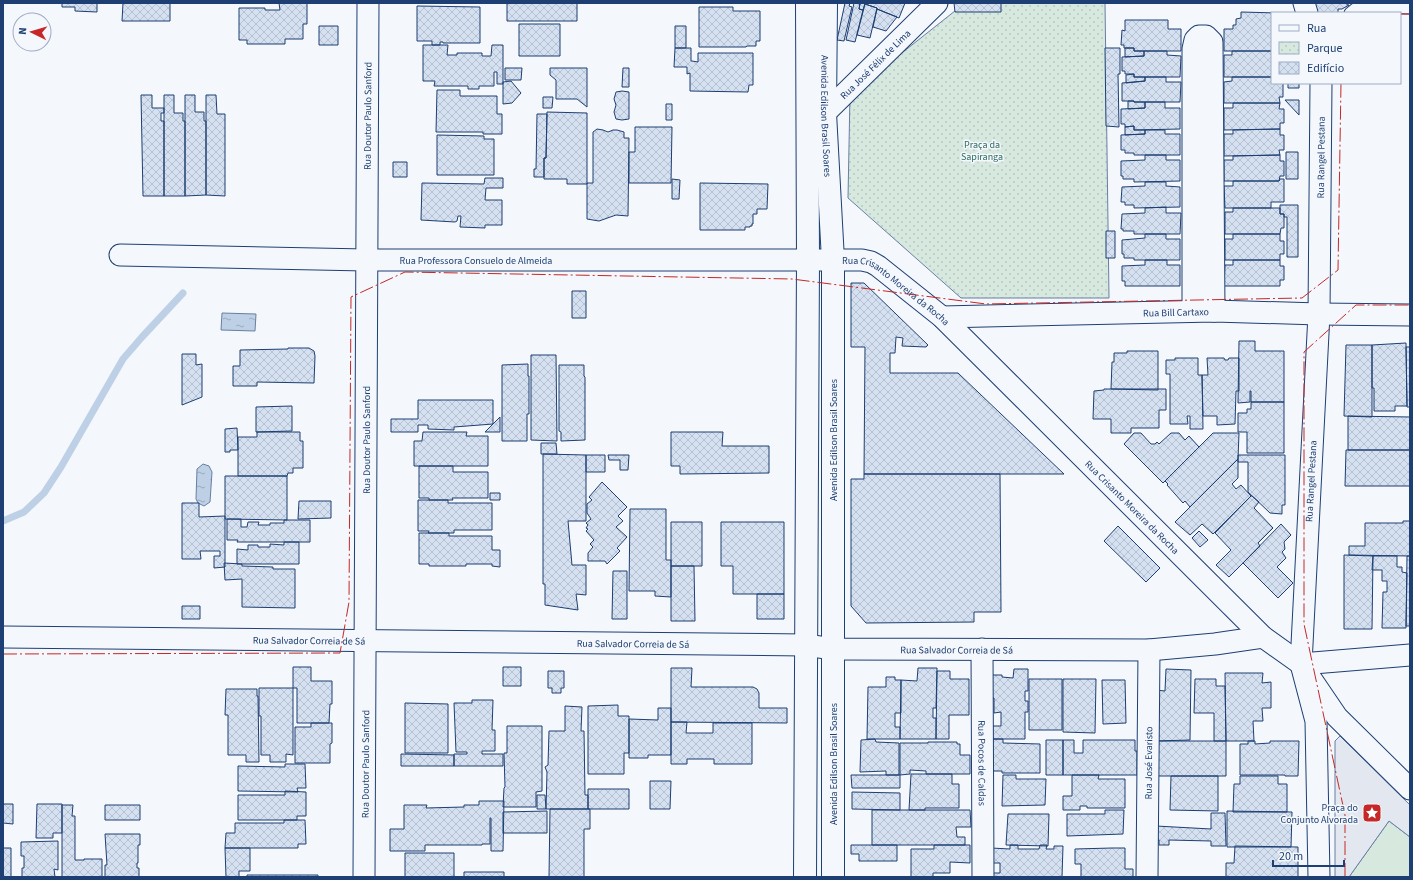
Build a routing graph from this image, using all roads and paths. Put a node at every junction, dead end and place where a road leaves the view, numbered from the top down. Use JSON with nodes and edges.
{"nodes":[{"id":1,"x":368,"y":3,"type":"edge"},
{"id":2,"x":807,"y":3,"type":"edge"},
{"id":3,"x":826,"y":3,"type":"edge"},
{"id":4,"x":937,"y":3,"type":"edge"},
{"id":5,"x":1410,"y":8,"type":"edge"},
{"id":6,"x":1351,"y":12,"type":"edge"},
{"id":7,"x":1321,"y":84,"type":"edge"},
{"id":8,"x":816,"y":113,"type":"junction"},
{"id":9,"x":120,"y":255,"type":"dead end"},
{"id":10,"x":366,"y":260,"type":"junction"},
{"id":11,"x":808,"y":260,"type":"junction"},
{"id":12,"x":833,"y":260,"type":"junction"},
{"id":13,"x":1214,"y":311,"type":"junction"},
{"id":14,"x":1194,"y":312,"type":"junction"},
{"id":15,"x":1319,"y":314,"type":"junction"},
{"id":16,"x":1410,"y":315,"type":"edge"},
{"id":17,"x":942,"y":317,"type":"junction"},
{"id":18,"x":3,"y":637,"type":"edge"},
{"id":19,"x":1263,"y":637,"type":"junction"},
{"id":20,"x":366,"y":642,"type":"junction"},
{"id":21,"x":806,"y":645,"type":"junction"},
{"id":22,"x":833,"y":649,"type":"junction"},
{"id":23,"x":982,"y":649,"type":"junction"},
{"id":24,"x":1149,"y":650,"type":"junction"},
{"id":25,"x":1410,"y":655,"type":"edge"},
{"id":26,"x":1301,"y":664,"type":"junction"},
{"id":27,"x":1410,"y":789,"type":"edge"},
{"id":28,"x":364,"y":877,"type":"edge"},
{"id":29,"x":806,"y":877,"type":"edge"},
{"id":30,"x":833,"y":877,"type":"edge"},
{"id":31,"x":983,"y":877,"type":"edge"},
{"id":32,"x":1147,"y":877,"type":"edge"},
{"id":33,"x":1318,"y":877,"type":"edge"}],
"edges":[{"from":1,"to":10,"type":"street","name":"Rua Doutor Paulo Sanford"},
{"from":2,"to":8,"type":"main road","name":"Avenida Edilson Brasil Soares"},
{"from":3,"to":8,"type":"main road","name":"Avenida Edilson Brasil Soares"},
{"from":4,"to":8,"type":"street","name":"Rua José Félix de Lima"},
{"from":5,"to":6,"type":"lane"},
{"from":7,"to":15,"type":"street","name":"Rua Rangel Pestana"},
{"from":8,"to":11,"type":"main road","name":"Avenida Edilson Brasil Soares"},
{"from":8,"to":12,"type":"main road","name":"Avenida Edilson Brasil Soares"},
{"from":9,"to":10,"type":"street","name":"Rua Professora Consuelo de Almeida"},
{"from":10,"to":11,"type":"street","name":"Rua Professora Consuelo de Almeida"},
{"from":10,"to":20,"type":"street","name":"Rua Doutor Paulo Sanford"},
{"from":11,"to":12,"type":"street","name":"Rua Professora Consuelo de Almeida"},
{"from":11,"to":21,"type":"main road","name":"Avenida Edilson Brasil Soares"},
{"from":12,"to":17,"type":"street","name":"Rua Crisanto Moreira da Rocha"},
{"from":12,"to":22,"type":"main road","name":"Avenida Edilson Brasil Soares"},
{"from":13,"to":14,"type":"street","name":"Rua Bill Cartaxo"},
{"from":13,"to":14,"type":"street"},
{"from":13,"to":15,"type":"street","name":"Rua Bill Cartaxo"},
{"from":14,"to":17,"type":"street","name":"Rua Bill Cartaxo"},
{"from":15,"to":16,"type":"street","name":"Rua Bill Cartaxo"},
{"from":15,"to":26,"type":"street","name":"Rua Rangel Pestana"},
{"from":17,"to":19,"type":"street","name":"Rua Crisanto Moreira da Rocha"},
{"from":18,"to":20,"type":"street","name":"Rua Salvador Correia de Sá"},
{"from":19,"to":24,"type":"street","name":"Rua Salvador Correia de Sá"},
{"from":19,"to":26,"type":"street","name":"Rua Crisanto Moreira da Rocha"},
{"from":20,"to":21,"type":"street","name":"Rua Salvador Correia de Sá"},
{"from":20,"to":28,"type":"street","name":"Rua Doutor Paulo Sanford"},
{"from":21,"to":22,"type":"street","name":"Rua Salvador Correia de Sá"},
{"from":21,"to":29,"type":"main road","name":"Avenida Edilson Brasil Soares"},
{"from":22,"to":23,"type":"street","name":"Rua Salvador Correia de Sá"},
{"from":22,"to":30,"type":"main road","name":"Avenida Edilson Brasil Soares"},
{"from":23,"to":24,"type":"street","name":"Rua Salvador Correia de Sá"},
{"from":23,"to":31,"type":"street","name":"Rua Pocos de Caldas"},
{"from":24,"to":32,"type":"street","name":"Rua José Evaristo"},
{"from":25,"to":26,"type":"street"},
{"from":26,"to":27,"type":"street","name":"Rua Crisanto Moreira da Rocha"},
{"from":26,"to":33,"type":"street","name":"Rua Rangel Pestana"}]}
